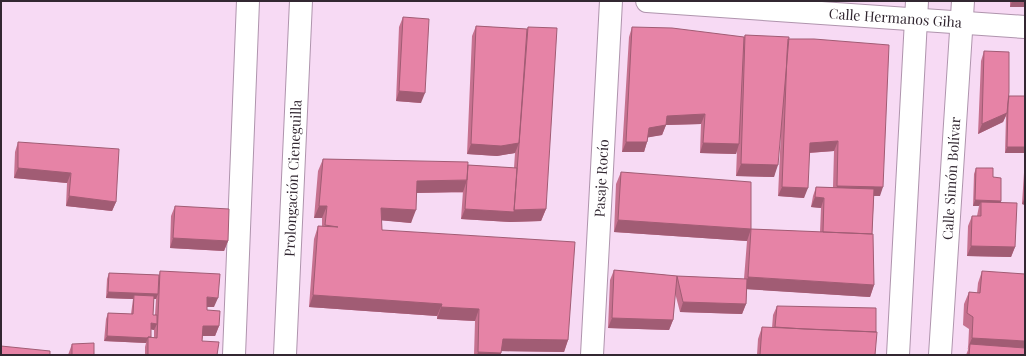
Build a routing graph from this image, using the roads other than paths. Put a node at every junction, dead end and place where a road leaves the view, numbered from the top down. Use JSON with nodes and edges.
{"nodes":[{"id":1,"x":248,"y":1,"type":"edge"},
{"id":2,"x":301,"y":1,"type":"edge"},
{"id":3,"x":611,"y":1,"type":"edge"},
{"id":4,"x":647,"y":1,"type":"edge"},
{"id":5,"x":917,"y":10,"type":"edge"},
{"id":6,"x":962,"y":12,"type":"edge"},
{"id":7,"x":1025,"y":27,"type":"edge"},
{"id":8,"x":234,"y":355,"type":"edge"},
{"id":9,"x":285,"y":355,"type":"edge"},
{"id":10,"x":592,"y":355,"type":"edge"},
{"id":11,"x":898,"y":355,"type":"edge"},
{"id":12,"x":940,"y":355,"type":"edge"}],
"edges":[{"from":1,"to":8,"type":"street"},
{"from":2,"to":9,"type":"street","name":"Prolongación Cieneguilla"},
{"from":3,"to":10,"type":"street","name":"Pasaje Rocío"},
{"from":4,"to":5,"type":"street","name":"Calle Hermanos Giha"},
{"from":5,"to":6,"type":"street","name":"Calle Hermanos Giha"},
{"from":5,"to":11,"type":"street"},
{"from":6,"to":7,"type":"street","name":"Calle Hermanos Giha"},
{"from":6,"to":12,"type":"street","name":"Calle Simón Bolívar"}]}
